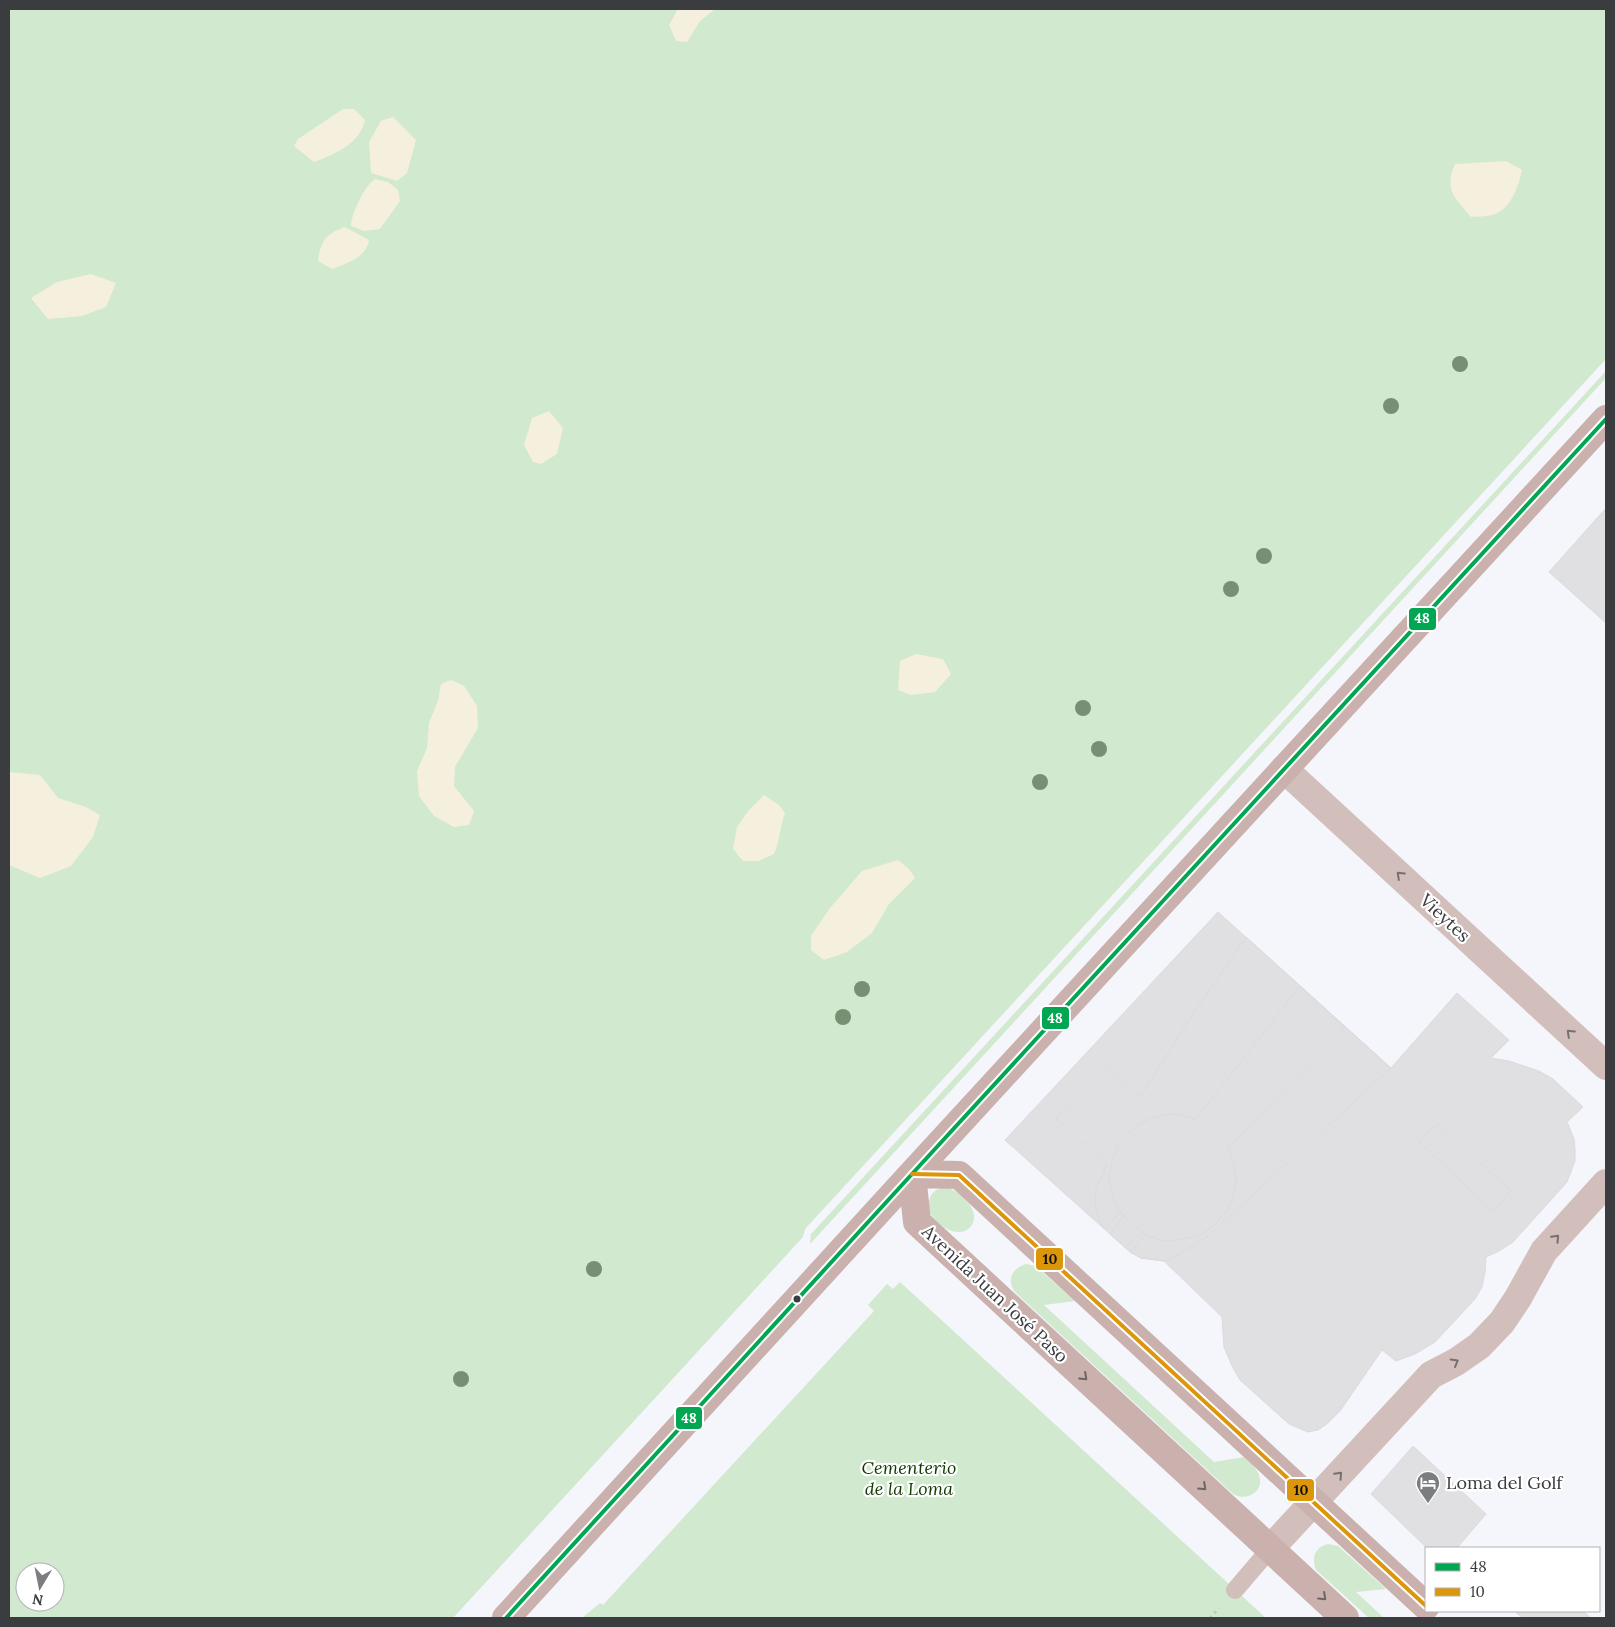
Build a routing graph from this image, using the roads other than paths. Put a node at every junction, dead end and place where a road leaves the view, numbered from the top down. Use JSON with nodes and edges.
{"nodes":[{"id":1,"x":1606,"y":419,"type":"edge"},
{"id":2,"x":1284,"y":769,"type":"junction"},
{"id":3,"x":1606,"y":1066,"type":"edge"},
{"id":4,"x":912,"y":1174,"type":"junction"},
{"id":5,"x":1606,"y":1183,"type":"edge"},
{"id":6,"x":1314,"y":1502,"type":"junction"},
{"id":7,"x":1270,"y":1549,"type":"junction"},
{"id":8,"x":1235,"y":1590,"type":"dead end"},
{"id":9,"x":1425,"y":1605,"type":"edge"},
{"id":10,"x":506,"y":1618,"type":"edge"},
{"id":11,"x":1346,"y":1618,"type":"edge"}],
"edges":[{"from":1,"to":2,"type":"main road"},
{"from":3,"to":2,"type":"street","name":"Vieytes","one_way":true},
{"from":2,"to":4,"type":"main road"},
{"from":4,"to":6,"type":"main road"},
{"from":4,"to":7,"type":"main road","name":"Avenida Juan José Paso","one_way":true},
{"from":4,"to":10,"type":"main road"},
{"from":6,"to":5,"type":"street","one_way":true},
{"from":6,"to":7,"type":"street"},
{"from":6,"to":9,"type":"main road"},
{"from":7,"to":8,"type":"lane"},
{"from":7,"to":11,"type":"main road","name":"Avenida Juan José Paso","one_way":true}]}
